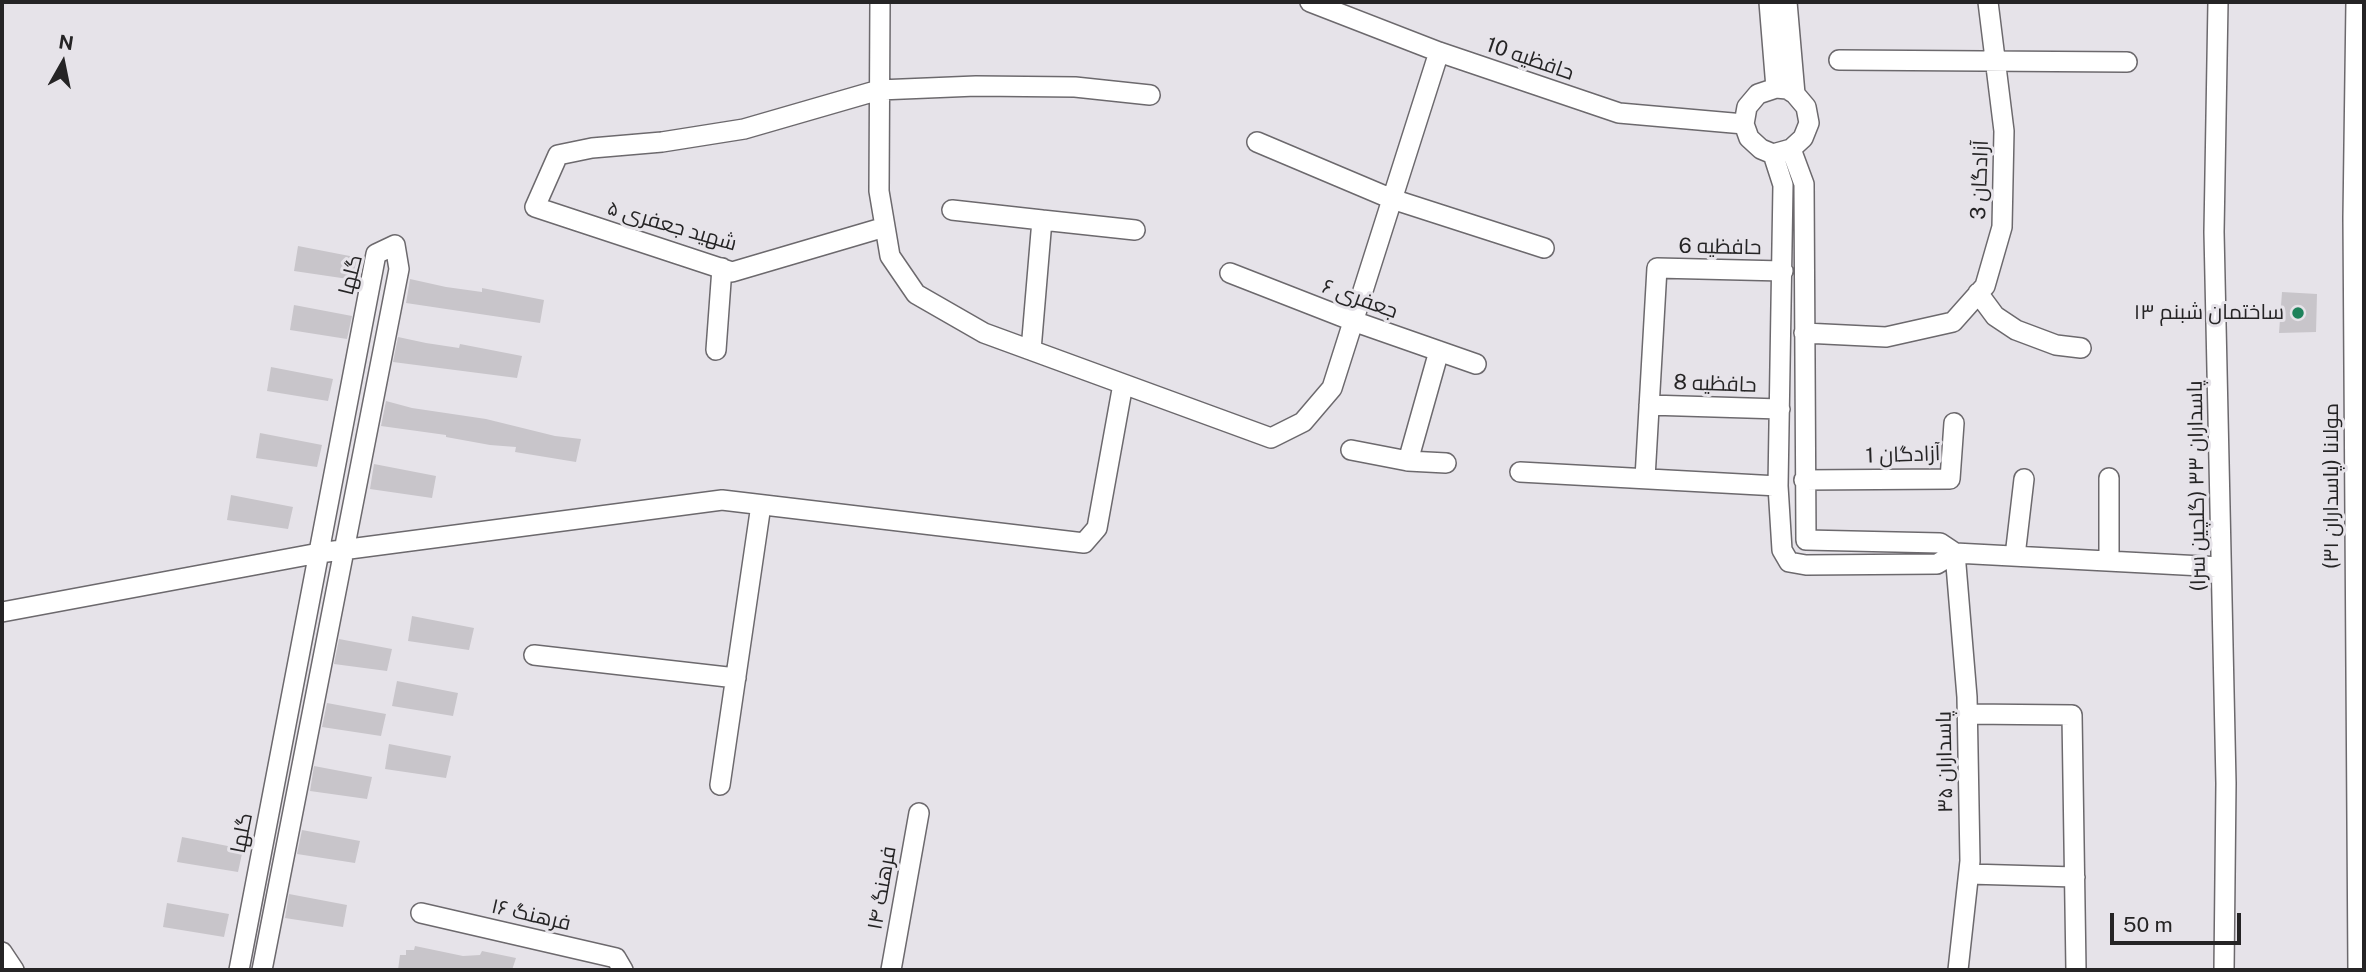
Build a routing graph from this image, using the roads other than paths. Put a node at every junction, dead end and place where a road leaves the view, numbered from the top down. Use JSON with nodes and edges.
{"nodes":[{"id":1,"x":880,"y":2,"type":"edge"},
{"id":2,"x":1310,"y":2,"type":"edge"},
{"id":3,"x":1769,"y":2,"type":"edge"},
{"id":4,"x":1787,"y":2,"type":"edge"},
{"id":5,"x":1989,"y":2,"type":"edge"},
{"id":6,"x":2218,"y":2,"type":"edge"},
{"id":7,"x":2356,"y":2,"type":"edge"},
{"id":8,"x":1439,"y":52,"type":"junction"},
{"id":9,"x":1839,"y":60,"type":"dead end"},
{"id":10,"x":1996,"y":60,"type":"junction"},
{"id":11,"x":2127,"y":62,"type":"dead end"},
{"id":12,"x":1776,"y":88,"type":"junction"},
{"id":13,"x":879,"y":90,"type":"junction"},
{"id":14,"x":1795,"y":94,"type":"junction"},
{"id":15,"x":1150,"y":95,"type":"dead end"},
{"id":16,"x":1744,"y":124,"type":"junction"},
{"id":17,"x":1257,"y":142,"type":"dead end"},
{"id":18,"x":1782,"y":151,"type":"junction"},
{"id":19,"x":1392,"y":199,"type":"junction"},
{"id":20,"x":952,"y":210,"type":"dead end"},
{"id":21,"x":2359,"y":218,"type":"edge"},
{"id":22,"x":1042,"y":220,"type":"junction"},
{"id":23,"x":885,"y":227,"type":"junction"},
{"id":24,"x":1135,"y":230,"type":"dead end"},
{"id":25,"x":1544,"y":248,"type":"dead end"},
{"id":26,"x":722,"y":268,"type":"junction"},
{"id":27,"x":1783,"y":271,"type":"junction"},
{"id":28,"x":1230,"y":273,"type":"dead end"},
{"id":29,"x":1978,"y":293,"type":"junction"},
{"id":30,"x":1353,"y":321,"type":"junction"},
{"id":31,"x":1804,"y":332,"type":"junction"},
{"id":32,"x":2081,"y":348,"type":"dead end"},
{"id":33,"x":716,"y":350,"type":"dead end"},
{"id":34,"x":1031,"y":350,"type":"junction"},
{"id":35,"x":1439,"y":351,"type":"junction"},
{"id":36,"x":1476,"y":364,"type":"dead end"},
{"id":37,"x":1123,"y":384,"type":"junction"},
{"id":38,"x":1649,"y":405,"type":"junction"},
{"id":39,"x":1780,"y":409,"type":"junction"},
{"id":40,"x":1954,"y":423,"type":"dead end"},
{"id":41,"x":1351,"y":450,"type":"dead end"},
{"id":42,"x":1408,"y":461,"type":"junction"},
{"id":43,"x":1446,"y":463,"type":"dead end"},
{"id":44,"x":1520,"y":472,"type":"dead end"},
{"id":45,"x":1645,"y":478,"type":"junction"},
{"id":46,"x":2109,"y":478,"type":"dead end"},
{"id":47,"x":2024,"y":479,"type":"dead end"},
{"id":48,"x":1804,"y":480,"type":"junction"},
{"id":49,"x":1778,"y":486,"type":"junction"},
{"id":50,"x":761,"y":505,"type":"junction"},
{"id":51,"x":344,"y":552,"type":"junction"},
{"id":52,"x":319,"y":553,"type":"junction"},
{"id":53,"x":1955,"y":553,"type":"junction"},
{"id":54,"x":2015,"y":556,"type":"junction"},
{"id":55,"x":2109,"y":561,"type":"junction"},
{"id":56,"x":2221,"y":567,"type":"junction"},
{"id":57,"x":2,"y":612,"type":"edge"},
{"id":58,"x":534,"y":656,"type":"dead end"},
{"id":59,"x":736,"y":678,"type":"junction"},
{"id":60,"x":2360,"y":700,"type":"edge"},
{"id":61,"x":1967,"y":714,"type":"junction"},
{"id":62,"x":720,"y":785,"type":"dead end"},
{"id":63,"x":919,"y":813,"type":"dead end"},
{"id":64,"x":1969,"y":874,"type":"junction"},
{"id":65,"x":2075,"y":877,"type":"junction"},
{"id":66,"x":421,"y":913,"type":"dead end"},
{"id":67,"x":2,"y":952,"type":"edge"},
{"id":68,"x":15,"y":970,"type":"edge"},
{"id":69,"x":239,"y":970,"type":"edge"},
{"id":70,"x":262,"y":970,"type":"edge"},
{"id":71,"x":623,"y":970,"type":"edge"},
{"id":72,"x":891,"y":970,"type":"edge"},
{"id":73,"x":1958,"y":970,"type":"edge"},
{"id":74,"x":2076,"y":970,"type":"edge"},
{"id":75,"x":2224,"y":970,"type":"edge"},
{"id":76,"x":2358,"y":970,"type":"edge"}],
"edges":[{"from":1,"to":13,"type":"street"},
{"from":2,"to":8,"type":"street","name":"حافظیه 10"},
{"from":3,"to":12,"type":"street"},
{"from":4,"to":14,"type":"street"},
{"from":5,"to":10,"type":"street","name":"آزادگان 3"},
{"from":6,"to":56,"type":"street","name":"پاسداران ۳۳ (گلچین سرا)"},
{"from":7,"to":21,"type":"street","name":"مولانا (پاسداران ۳۱)"},
{"from":8,"to":16,"type":"street","name":"حافظیه 10"},
{"from":8,"to":19,"type":"street"},
{"from":9,"to":10,"type":"street"},
{"from":10,"to":11,"type":"street"},
{"from":10,"to":29,"type":"street","name":"آزادگان 3"},
{"from":12,"to":14,"type":"street"},
{"from":12,"to":16,"type":"street"},
{"from":13,"to":15,"type":"street"},
{"from":13,"to":23,"type":"street"},
{"from":13,"to":26,"type":"street","name":"شهید جعفری ۵"},
{"from":14,"to":18,"type":"street"},
{"from":16,"to":18,"type":"street"},
{"from":17,"to":19,"type":"street"},
{"from":18,"to":27,"type":"street"},
{"from":18,"to":31,"type":"street"},
{"from":19,"to":25,"type":"street"},
{"from":19,"to":30,"type":"street"},
{"from":20,"to":22,"type":"street"},
{"from":21,"to":60,"type":"street","name":"مولانا (پاسداران ۳۱)"},
{"from":22,"to":24,"type":"street"},
{"from":22,"to":34,"type":"street"},
{"from":23,"to":26,"type":"street","name":"شهید جعفری ۵"},
{"from":23,"to":34,"type":"street"},
{"from":26,"to":33,"type":"street"},
{"from":27,"to":38,"type":"street","name":"حافظیه 6"},
{"from":27,"to":39,"type":"street"},
{"from":28,"to":30,"type":"street","name":"جعفری ۶"},
{"from":29,"to":31,"type":"street","name":"آزادگان 3"},
{"from":29,"to":32,"type":"street"},
{"from":30,"to":35,"type":"street","name":"جعفری ۶"},
{"from":30,"to":37,"type":"street"},
{"from":31,"to":48,"type":"street"},
{"from":34,"to":37,"type":"street"},
{"from":35,"to":36,"type":"street","name":"جعفری ۶"},
{"from":35,"to":42,"type":"street"},
{"from":37,"to":50,"type":"street"},
{"from":38,"to":39,"type":"street","name":"حافظیه 8"},
{"from":38,"to":45,"type":"street"},
{"from":39,"to":49,"type":"street"},
{"from":40,"to":48,"type":"street","name":"آزادگان 1"},
{"from":41,"to":42,"type":"street"},
{"from":42,"to":43,"type":"street"},
{"from":44,"to":45,"type":"street"},
{"from":45,"to":49,"type":"street"},
{"from":46,"to":55,"type":"street"},
{"from":47,"to":54,"type":"street"},
{"from":48,"to":53,"type":"street"},
{"from":49,"to":53,"type":"street"},
{"from":50,"to":51,"type":"street"},
{"from":50,"to":59,"type":"street"},
{"from":51,"to":52,"type":"street"},
{"from":51,"to":52,"type":"street","name":"گلها"},
{"from":51,"to":70,"type":"street","name":"گلها"},
{"from":52,"to":57,"type":"street"},
{"from":52,"to":69,"type":"street","name":"گلها"},
{"from":53,"to":54,"type":"street"},
{"from":53,"to":61,"type":"street","name":"پاسداران ۳۵"},
{"from":54,"to":55,"type":"street"},
{"from":55,"to":56,"type":"street"},
{"from":56,"to":75,"type":"street","name":"پاسداران ۳۳ (گلچین سرا)"},
{"from":58,"to":59,"type":"street"},
{"from":59,"to":62,"type":"street"},
{"from":60,"to":76,"type":"street","name":"مولانا (پاسداران ۳۱)"},
{"from":61,"to":64,"type":"street","name":"پاسداران ۳۵"},
{"from":61,"to":65,"type":"street"},
{"from":63,"to":72,"type":"street","name":"فرهنگ ۱۴"},
{"from":64,"to":65,"type":"street"},
{"from":64,"to":73,"type":"street","name":"پاسداران ۳۵"},
{"from":65,"to":74,"type":"street"},
{"from":66,"to":71,"type":"street","name":"فرهنگ ۱۶"},
{"from":67,"to":68,"type":"street"}]}
